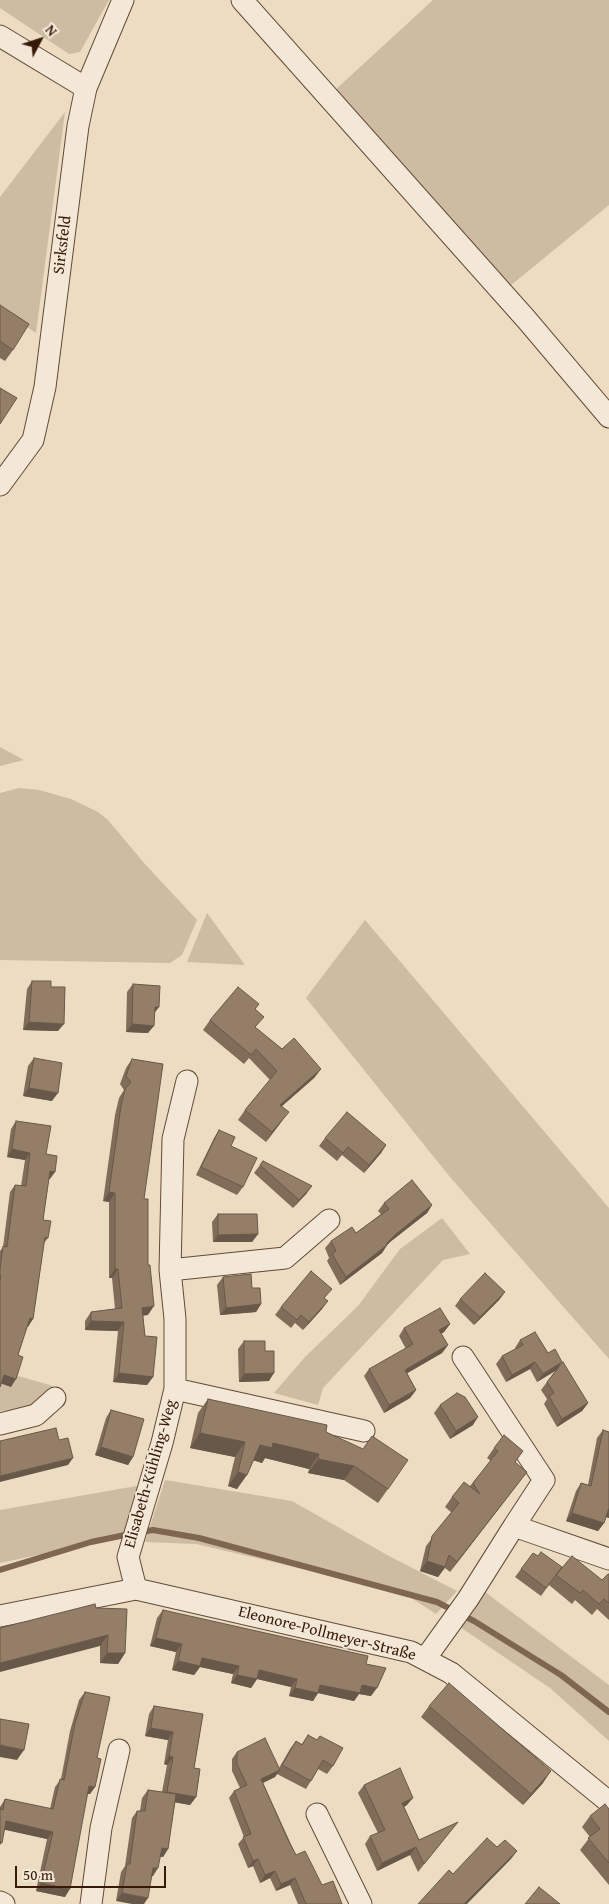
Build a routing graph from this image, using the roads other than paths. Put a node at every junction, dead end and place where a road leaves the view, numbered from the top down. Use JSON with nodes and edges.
{"nodes":[{"id":1,"x":123,"y":0,"type":"edge"},
{"id":2,"x":242,"y":0,"type":"edge"},
{"id":3,"x":0,"y":36,"type":"edge"},
{"id":4,"x":86,"y":88,"type":"junction"},
{"id":5,"x":609,"y":417,"type":"edge"},
{"id":6,"x":0,"y":485,"type":"edge"},
{"id":7,"x":187,"y":1081,"type":"dead end"},
{"id":8,"x":328,"y":1220,"type":"dead end"},
{"id":9,"x":170,"y":1270,"type":"junction"},
{"id":10,"x":463,"y":1356,"type":"dead end"},
{"id":11,"x":175,"y":1389,"type":"junction"},
{"id":12,"x":55,"y":1398,"type":"dead end"},
{"id":13,"x":0,"y":1424,"type":"edge"},
{"id":14,"x":364,"y":1431,"type":"dead end"},
{"id":15,"x":514,"y":1526,"type":"junction"},
{"id":16,"x":609,"y":1560,"type":"edge"},
{"id":17,"x":136,"y":1589,"type":"junction"},
{"id":18,"x":0,"y":1616,"type":"edge"},
{"id":19,"x":425,"y":1659,"type":"junction"},
{"id":20,"x":119,"y":1750,"type":"dead end"},
{"id":21,"x":609,"y":1802,"type":"edge"},
{"id":22,"x":317,"y":1814,"type":"dead end"},
{"id":23,"x":0,"y":1902,"type":"edge"},
{"id":24,"x":4,"y":1904,"type":"edge"},
{"id":25,"x":91,"y":1904,"type":"edge"},
{"id":26,"x":361,"y":1904,"type":"edge"}],
"edges":[{"from":1,"to":4,"type":"street","name":"Sirksfeld"},
{"from":2,"to":5,"type":"street"},
{"from":3,"to":4,"type":"street"},
{"from":4,"to":6,"type":"street","name":"Sirksfeld"},
{"from":7,"to":9,"type":"street","name":"Elisabeth-Kühling-Weg"},
{"from":8,"to":9,"type":"street"},
{"from":9,"to":11,"type":"street","name":"Elisabeth-Kühling-Weg"},
{"from":10,"to":15,"type":"street"},
{"from":11,"to":14,"type":"street","name":"Elisabeth-Kühling-Weg"},
{"from":11,"to":17,"type":"street","name":"Elisabeth-Kühling-Weg"},
{"from":12,"to":13,"type":"street"},
{"from":15,"to":16,"type":"street"},
{"from":15,"to":19,"type":"street"},
{"from":17,"to":18,"type":"street","name":"Eleonore-Pollmeyer-Straße"},
{"from":17,"to":19,"type":"street","name":"Eleonore-Pollmeyer-Straße"},
{"from":19,"to":21,"type":"street","name":"Eleonore-Pollmeyer-Straße"},
{"from":20,"to":25,"type":"street"},
{"from":22,"to":26,"type":"street"},
{"from":23,"to":24,"type":"street"}]}
